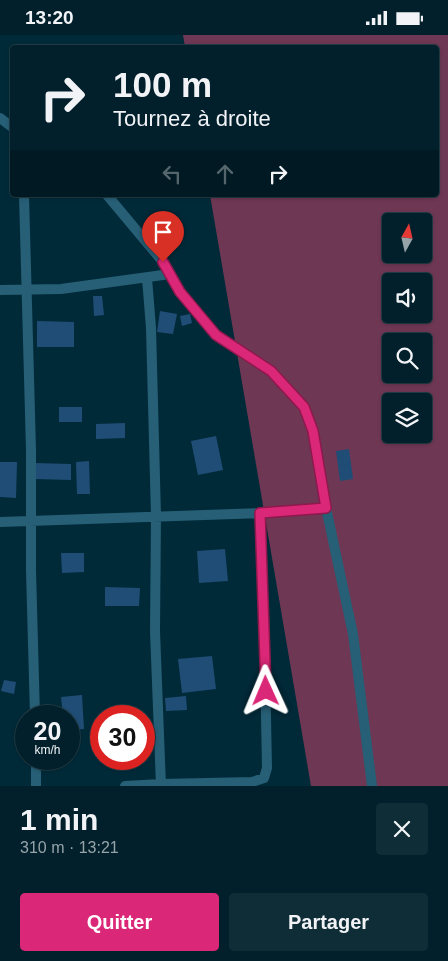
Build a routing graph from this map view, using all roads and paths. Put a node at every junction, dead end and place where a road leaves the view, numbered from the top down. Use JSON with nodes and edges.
{"nodes":[{"id":1,"x":24,"y":197,"type":"edge"},
{"id":2,"x":109,"y":197,"type":"edge"},
{"id":3,"x":170,"y":274,"type":"junction"},
{"id":4,"x":147,"y":278,"type":"junction"},
{"id":5,"x":0,"y":290,"type":"edge"},
{"id":6,"x":26,"y":290,"type":"junction"},
{"id":7,"x":326,"y":508,"type":"junction"},
{"id":8,"x":260,"y":513,"type":"junction"},
{"id":9,"x":156,"y":516,"type":"junction"},
{"id":10,"x":30,"y":521,"type":"junction"},
{"id":11,"x":0,"y":522,"type":"edge"},
{"id":12,"x":34,"y":705,"type":"edge"},
{"id":13,"x":36,"y":770,"type":"edge"},
{"id":14,"x":161,"y":785,"type":"edge"},
{"id":15,"x":36,"y":786,"type":"edge"},
{"id":16,"x":124,"y":786,"type":"edge"},
{"id":17,"x":372,"y":786,"type":"edge"}],
"edges":[{"from":1,"to":6,"type":"street"},
{"from":2,"to":3,"type":"street"},
{"from":3,"to":4,"type":"street"},
{"from":3,"to":7,"type":"street"},
{"from":4,"to":6,"type":"street"},
{"from":4,"to":9,"type":"street"},
{"from":5,"to":6,"type":"street"},
{"from":6,"to":10,"type":"street"},
{"from":7,"to":8,"type":"street"},
{"from":7,"to":17,"type":"street"},
{"from":8,"to":9,"type":"street"},
{"from":8,"to":14,"type":"street"},
{"from":9,"to":10,"type":"street"},
{"from":9,"to":14,"type":"street"},
{"from":10,"to":11,"type":"street"},
{"from":10,"to":12,"type":"street"},
{"from":13,"to":15,"type":"street"},
{"from":14,"to":16,"type":"street"}]}
